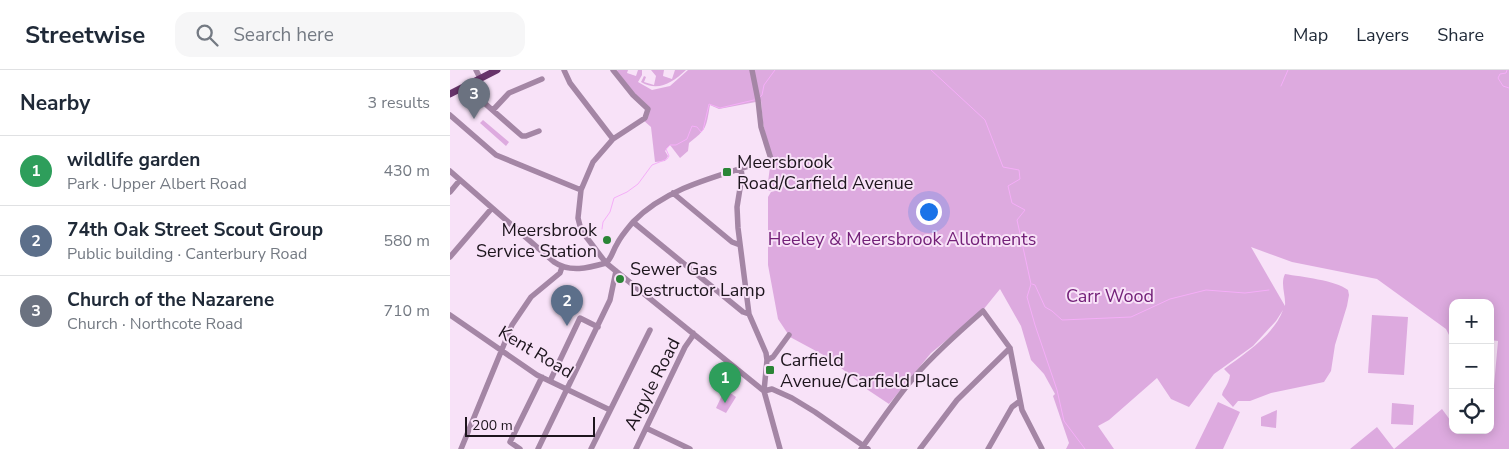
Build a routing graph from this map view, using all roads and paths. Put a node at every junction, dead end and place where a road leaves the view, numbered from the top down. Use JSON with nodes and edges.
{"nodes":[{"id":1,"x":476,"y":70,"type":"edge"},
{"id":2,"x":497,"y":70,"type":"edge"},
{"id":3,"x":564,"y":70,"type":"edge"},
{"id":4,"x":613,"y":70,"type":"edge"},
{"id":5,"x":752,"y":70,"type":"edge"},
{"id":6,"x":480,"y":78,"type":"junction"},
{"id":7,"x":542,"y":79,"type":"dead end"},
{"id":8,"x":465,"y":86,"type":"junction"},
{"id":9,"x":450,"y":94,"type":"edge"},
{"id":10,"x":493,"y":110,"type":"junction"},
{"id":11,"x":450,"y":115,"type":"edge"},
{"id":12,"x":539,"y":131,"type":"dead end"},
{"id":13,"x":613,"y":139,"type":"junction"},
{"id":14,"x":741,"y":169,"type":"junction"},
{"id":15,"x":450,"y":171,"type":"edge"},
{"id":16,"x":460,"y":180,"type":"junction"},
{"id":17,"x":581,"y":190,"type":"junction"},
{"id":18,"x":450,"y":192,"type":"edge"},
{"id":19,"x":673,"y":193,"type":"junction"},
{"id":20,"x":492,"y":208,"type":"junction"},
{"id":21,"x":634,"y":222,"type":"junction"},
{"id":22,"x":740,"y":245,"type":"junction"},
{"id":23,"x":451,"y":256,"type":"edge"},
{"id":24,"x":606,"y":263,"type":"junction"},
{"id":25,"x":562,"y":267,"type":"junction"},
{"id":26,"x":616,"y":271,"type":"junction"},
{"id":27,"x":749,"y":314,"type":"junction"},
{"id":28,"x":450,"y":315,"type":"edge"},
{"id":29,"x":598,"y":327,"type":"junction"},
{"id":30,"x":650,"y":330,"type":"dead end"},
{"id":31,"x":693,"y":333,"type":"junction"},
{"id":32,"x":789,"y":335,"type":"dead end"},
{"id":33,"x":1010,"y":348,"type":"junction"},
{"id":34,"x":501,"y":351,"type":"junction"},
{"id":35,"x":767,"y":360,"type":"junction"},
{"id":36,"x":542,"y":377,"type":"junction"},
{"id":37,"x":550,"y":381,"type":"junction"},
{"id":38,"x":567,"y":389,"type":"junction"},
{"id":39,"x":764,"y":391,"type":"junction"},
{"id":40,"x":1020,"y":401,"type":"junction"},
{"id":41,"x":610,"y":410,"type":"junction"},
{"id":42,"x":646,"y":428,"type":"junction"},
{"id":43,"x":864,"y":448,"type":"edge"},
{"id":44,"x":461,"y":449,"type":"edge"},
{"id":45,"x":520,"y":449,"type":"edge"},
{"id":46,"x":538,"y":449,"type":"edge"},
{"id":47,"x":591,"y":449,"type":"edge"},
{"id":48,"x":636,"y":449,"type":"edge"},
{"id":49,"x":690,"y":449,"type":"edge"},
{"id":50,"x":780,"y":449,"type":"edge"},
{"id":51,"x":920,"y":449,"type":"edge"},
{"id":52,"x":988,"y":449,"type":"edge"},
{"id":53,"x":1042,"y":449,"type":"edge"}],
"edges":[{"from":1,"to":6,"type":"street"},
{"from":2,"to":6,"type":"main road"},
{"from":3,"to":13,"type":"street"},
{"from":4,"to":13,"type":"street"},
{"from":5,"to":14,"type":"street"},
{"from":6,"to":8,"type":"main road"},
{"from":7,"to":10,"type":"street"},
{"from":8,"to":9,"type":"main road"},
{"from":8,"to":10,"type":"street"},
{"from":10,"to":12,"type":"street"},
{"from":11,"to":17,"type":"street"},
{"from":13,"to":17,"type":"street"},
{"from":14,"to":19,"type":"street"},
{"from":14,"to":22,"type":"street"},
{"from":15,"to":16,"type":"street"},
{"from":16,"to":18,"type":"street"},
{"from":16,"to":20,"type":"street"},
{"from":17,"to":24,"type":"street"},
{"from":19,"to":21,"type":"street"},
{"from":19,"to":22,"type":"street"},
{"from":20,"to":23,"type":"street"},
{"from":20,"to":25,"type":"street"},
{"from":21,"to":24,"type":"street"},
{"from":21,"to":27,"type":"street"},
{"from":22,"to":27,"type":"street"},
{"from":24,"to":25,"type":"street"},
{"from":24,"to":26,"type":"street"},
{"from":25,"to":34,"type":"street"},
{"from":26,"to":29,"type":"street"},
{"from":26,"to":31,"type":"street"},
{"from":27,"to":35,"type":"street"},
{"from":28,"to":34,"type":"street","name":"Kent Road"},
{"from":29,"to":37,"type":"street"},
{"from":29,"to":38,"type":"street"},
{"from":30,"to":41,"type":"street"},
{"from":31,"to":39,"type":"street"},
{"from":31,"to":42,"type":"street","name":"Argyle Road"},
{"from":32,"to":35,"type":"street"},
{"from":33,"to":40,"type":"street"},
{"from":33,"to":43,"type":"street"},
{"from":33,"to":51,"type":"street"},
{"from":34,"to":36,"type":"street","name":"Kent Road"},
{"from":34,"to":44,"type":"street"},
{"from":35,"to":39,"type":"street"},
{"from":36,"to":37,"type":"street","name":"Kent Road"},
{"from":36,"to":45,"type":"street"},
{"from":37,"to":38,"type":"street","name":"Kent Road"},
{"from":38,"to":41,"type":"street","name":"Kent Road"},
{"from":38,"to":46,"type":"street"},
{"from":39,"to":43,"type":"street"},
{"from":39,"to":50,"type":"street"},
{"from":40,"to":52,"type":"street"},
{"from":40,"to":53,"type":"street"},
{"from":41,"to":47,"type":"street"},
{"from":42,"to":48,"type":"street","name":"Argyle Road"},
{"from":42,"to":49,"type":"street"}]}
